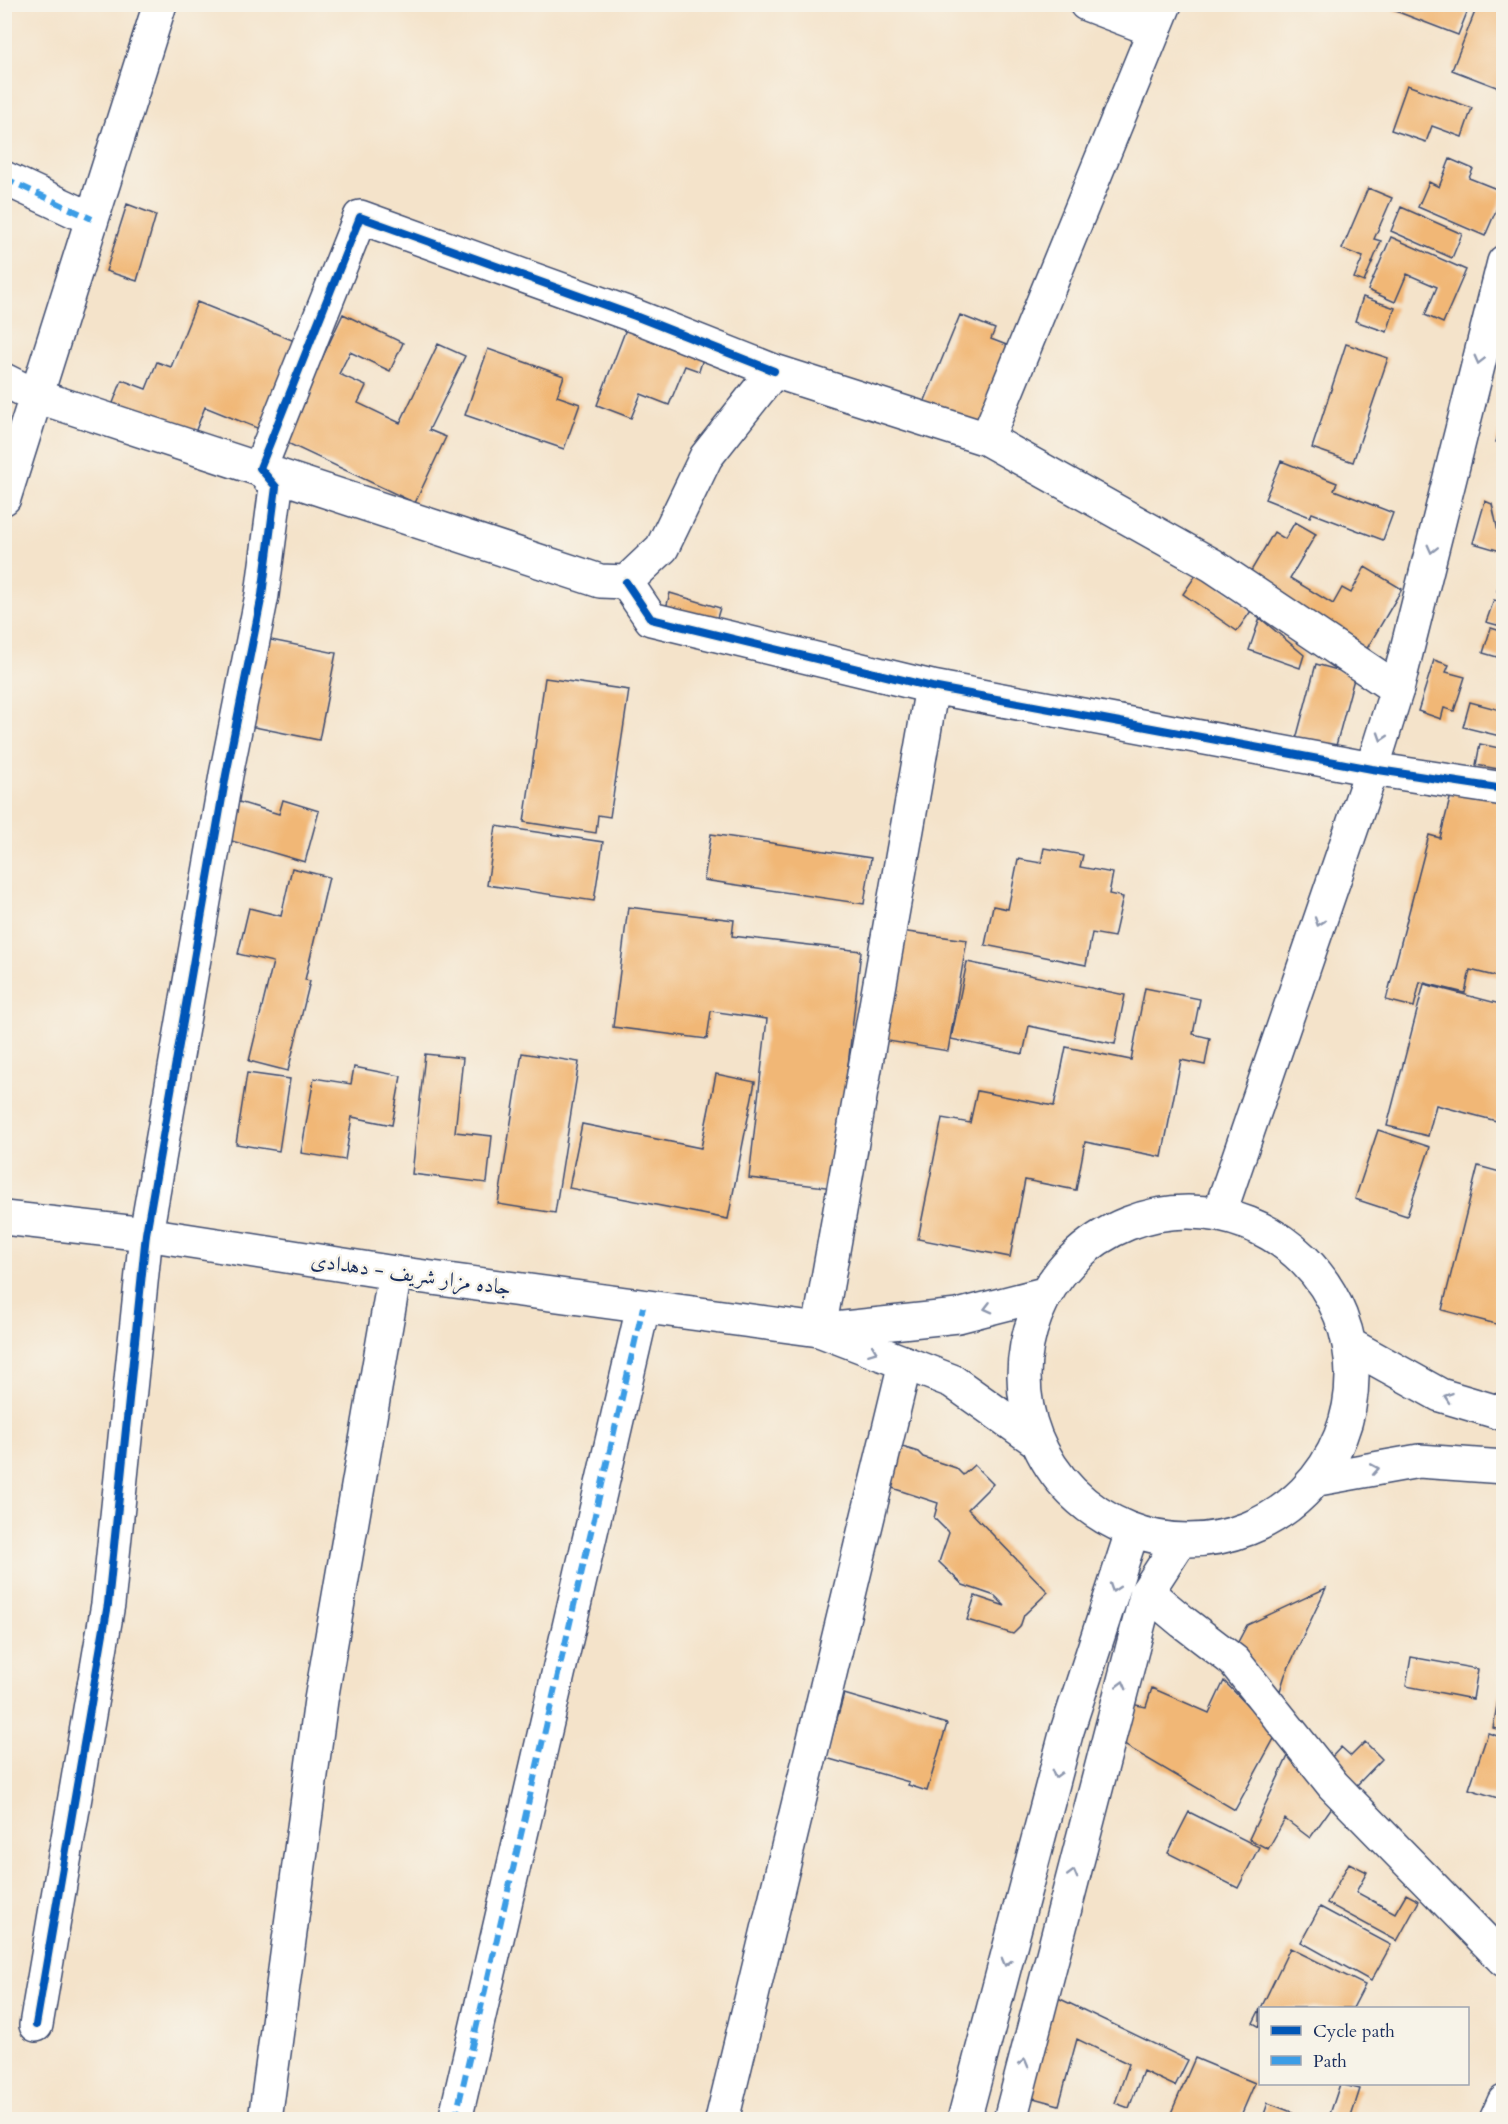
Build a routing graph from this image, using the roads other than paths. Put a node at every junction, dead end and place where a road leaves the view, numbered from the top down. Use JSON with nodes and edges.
{"nodes":[{"id":1,"x":160,"y":4,"type":"edge"},
{"id":2,"x":1086,"y":4,"type":"edge"},
{"id":3,"x":1159,"y":17,"type":"edge"},
{"id":4,"x":4,"y":177,"type":"edge"},
{"id":5,"x":92,"y":219,"type":"junction"},
{"id":6,"x":1503,"y":262,"type":"edge"},
{"id":7,"x":774,"y":371,"type":"junction"},
{"id":8,"x":4,"y":380,"type":"edge"},
{"id":9,"x":36,"y":396,"type":"junction"},
{"id":10,"x":987,"y":439,"type":"junction"},
{"id":11,"x":260,"y":468,"type":"junction"},
{"id":12,"x":4,"y":498,"type":"edge"},
{"id":13,"x":626,"y":582,"type":"junction"},
{"id":14,"x":932,"y":687,"type":"junction"},
{"id":15,"x":1397,"y":689,"type":"junction"},
{"id":16,"x":1372,"y":769,"type":"junction"},
{"id":17,"x":1503,"y":789,"type":"edge"},
{"id":18,"x":1219,"y":1215,"type":"junction"},
{"id":19,"x":4,"y":1218,"type":"edge"},
{"id":20,"x":146,"y":1234,"type":"junction"},
{"id":21,"x":395,"y":1273,"type":"junction"},
{"id":22,"x":1044,"y":1294,"type":"junction"},
{"id":23,"x":643,"y":1307,"type":"junction"},
{"id":24,"x":819,"y":1330,"type":"junction"},
{"id":25,"x":1350,"y":1345,"type":"junction"},
{"id":26,"x":905,"y":1363,"type":"junction"},
{"id":27,"x":1503,"y":1414,"type":"edge"},
{"id":28,"x":1035,"y":1440,"type":"junction"},
{"id":29,"x":1503,"y":1467,"type":"edge"},
{"id":30,"x":1318,"y":1479,"type":"junction"},
{"id":31,"x":1132,"y":1532,"type":"junction"},
{"id":32,"x":1180,"y":1541,"type":"junction"},
{"id":33,"x":1147,"y":1592,"type":"junction"},
{"id":34,"x":1503,"y":1960,"type":"edge"},
{"id":35,"x":36,"y":2025,"type":"dead end"},
{"id":36,"x":1503,"y":2102,"type":"edge"},
{"id":37,"x":265,"y":2120,"type":"edge"},
{"id":38,"x":455,"y":2120,"type":"edge"},
{"id":39,"x":722,"y":2120,"type":"edge"},
{"id":40,"x":964,"y":2120,"type":"edge"},
{"id":41,"x":1010,"y":2120,"type":"edge"},
{"id":42,"x":1496,"y":2120,"type":"edge"}],
"edges":[{"from":1,"to":5,"type":"street"},
{"from":2,"to":3,"type":"street"},
{"from":3,"to":10,"type":"street"},
{"from":4,"to":5,"type":"street"},
{"from":5,"to":9,"type":"street"},
{"from":6,"to":15,"type":"street","one_way":true},
{"from":7,"to":10,"type":"street"},
{"from":7,"to":11,"type":"street"},
{"from":7,"to":13,"type":"street"},
{"from":8,"to":9,"type":"street"},
{"from":9,"to":11,"type":"street"},
{"from":9,"to":12,"type":"street"},
{"from":10,"to":15,"type":"street"},
{"from":11,"to":13,"type":"street"},
{"from":11,"to":20,"type":"street"},
{"from":13,"to":14,"type":"street"},
{"from":14,"to":16,"type":"street"},
{"from":14,"to":24,"type":"street"},
{"from":15,"to":16,"type":"street","one_way":true},
{"from":16,"to":17,"type":"street"},
{"from":16,"to":18,"type":"street","one_way":true},
{"from":18,"to":22,"type":"street"},
{"from":18,"to":25,"type":"street"},
{"from":19,"to":20,"type":"street","name":"جاده مزار شریف - دهدادی"},
{"from":20,"to":21,"type":"street","name":"جاده مزار شریف - دهدادی"},
{"from":20,"to":35,"type":"street"},
{"from":21,"to":23,"type":"street","name":"جاده مزار شریف - دهدادی"},
{"from":21,"to":37,"type":"street"},
{"from":22,"to":24,"type":"street","one_way":true},
{"from":22,"to":28,"type":"street"},
{"from":23,"to":24,"type":"street","name":"جاده مزار شریف - دهدادی"},
{"from":23,"to":38,"type":"street"},
{"from":24,"to":26,"type":"street","one_way":true},
{"from":27,"to":25,"type":"street","one_way":true},
{"from":25,"to":30,"type":"street"},
{"from":26,"to":28,"type":"street"},
{"from":26,"to":39,"type":"street"},
{"from":28,"to":31,"type":"street"},
{"from":30,"to":29,"type":"street","one_way":true},
{"from":30,"to":32,"type":"street"},
{"from":31,"to":32,"type":"street"},
{"from":31,"to":40,"type":"street","one_way":true},
{"from":32,"to":33,"type":"street"},
{"from":33,"to":34,"type":"street"},
{"from":41,"to":33,"type":"street","one_way":true},
{"from":36,"to":42,"type":"street"}]}
